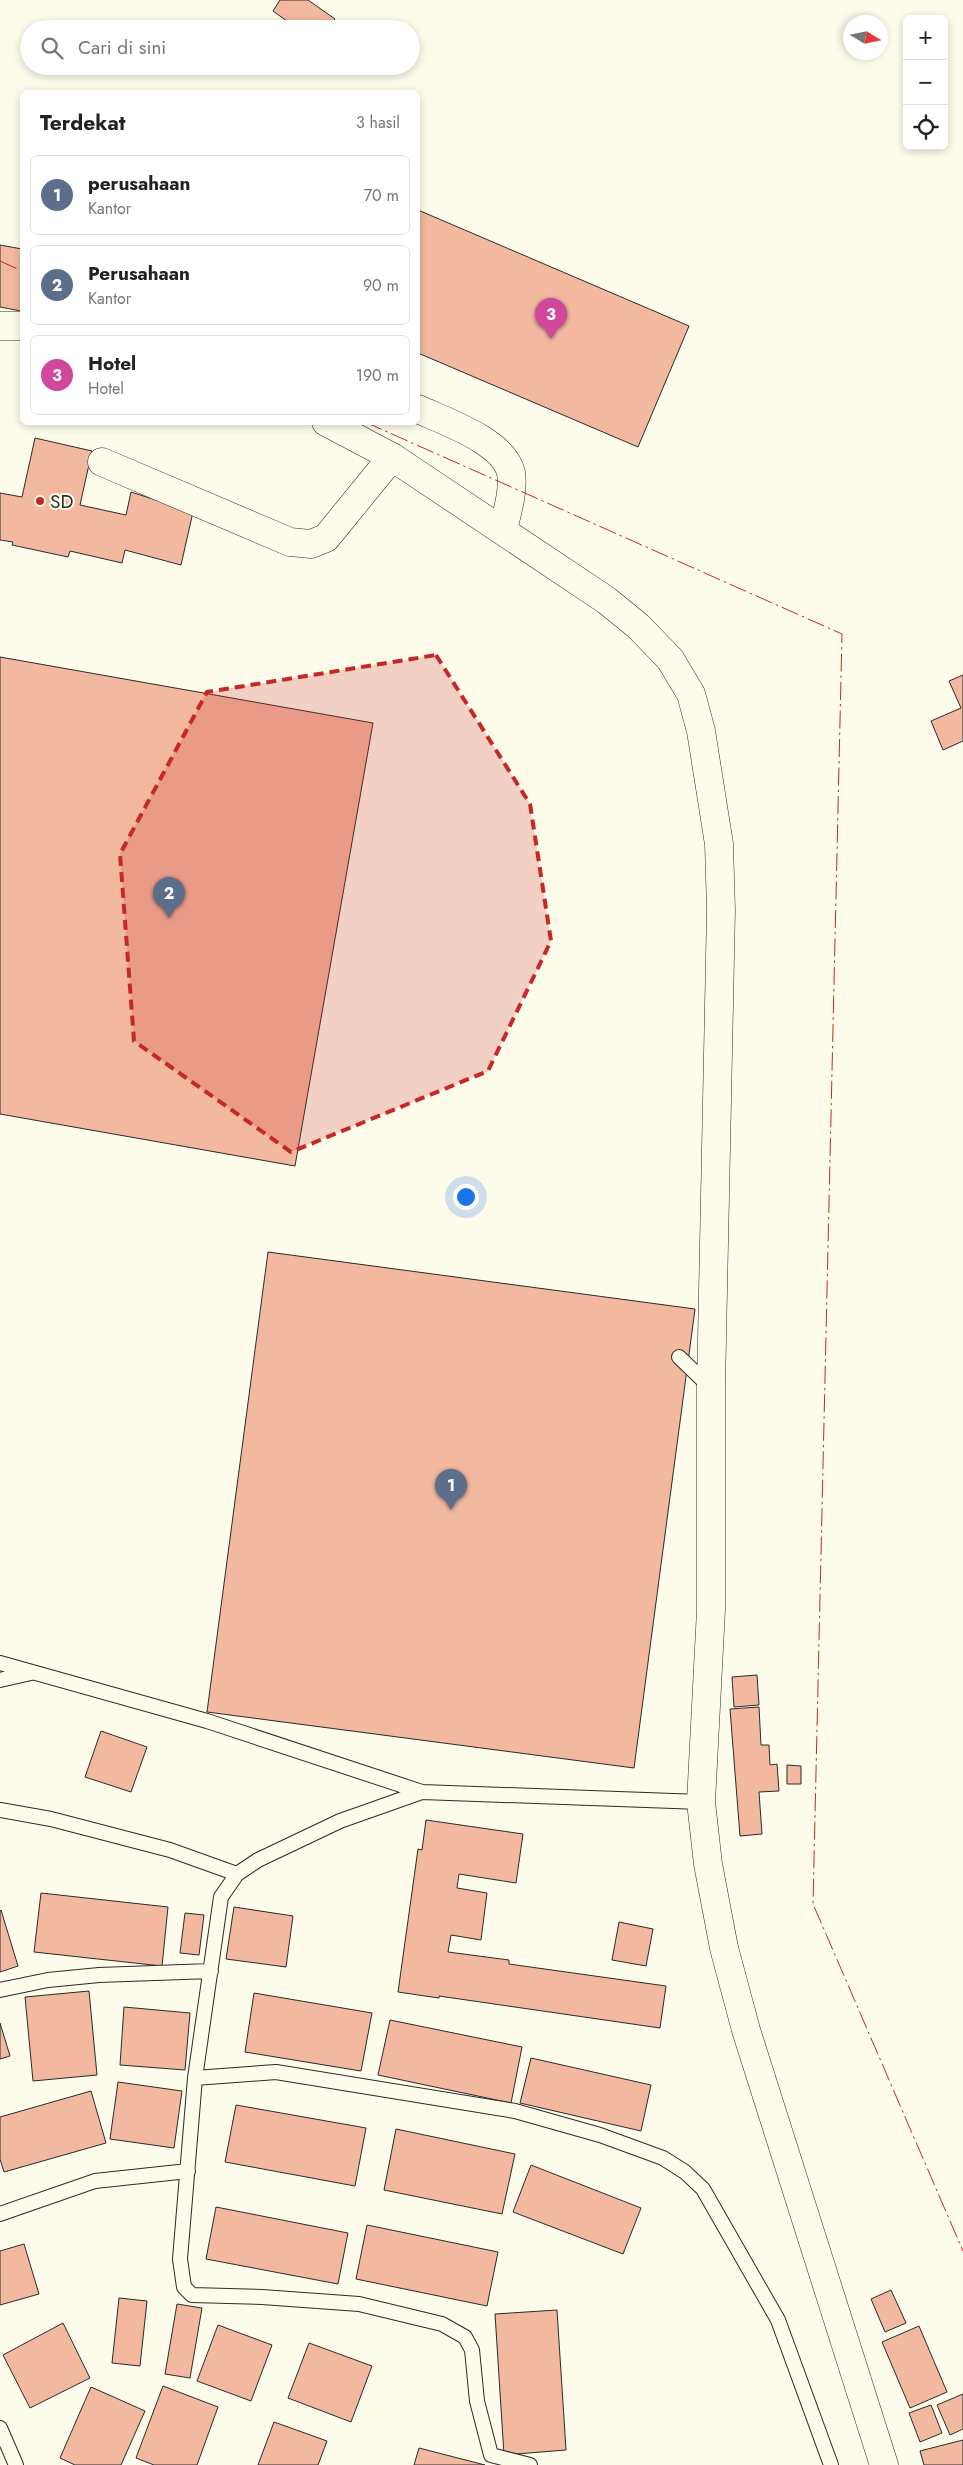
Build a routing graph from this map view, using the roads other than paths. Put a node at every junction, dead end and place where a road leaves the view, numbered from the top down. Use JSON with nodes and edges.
{"nodes":[{"id":1,"x":0,"y":326,"type":"edge"},
{"id":2,"x":20,"y":326,"type":"edge"},
{"id":3,"x":420,"y":410,"type":"edge"},
{"id":4,"x":332,"y":425,"type":"edge"},
{"id":5,"x":392,"y":457,"type":"junction"},
{"id":6,"x":102,"y":462,"type":"dead end"},
{"id":7,"x":503,"y":530,"type":"junction"},
{"id":8,"x":679,"y":1357,"type":"dead end"},
{"id":9,"x":711,"y":1387,"type":"junction"},
{"id":10,"x":0,"y":1663,"type":"edge"},
{"id":11,"x":34,"y":1672,"type":"junction"},
{"id":12,"x":0,"y":1680,"type":"edge"},
{"id":13,"x":422,"y":1792,"type":"junction"},
{"id":14,"x":701,"y":1802,"type":"junction"},
{"id":15,"x":0,"y":1810,"type":"edge"},
{"id":16,"x":237,"y":1874,"type":"junction"},
{"id":17,"x":211,"y":1971,"type":"junction"},
{"id":18,"x":0,"y":1990,"type":"edge"},
{"id":19,"x":195,"y":2078,"type":"junction"},
{"id":20,"x":188,"y":2171,"type":"junction"},
{"id":21,"x":0,"y":2214,"type":"edge"},
{"id":22,"x":0,"y":2428,"type":"edge"},
{"id":23,"x":16,"y":2465,"type":"edge"},
{"id":24,"x":530,"y":2465,"type":"edge"},
{"id":25,"x":831,"y":2465,"type":"edge"},
{"id":26,"x":884,"y":2465,"type":"edge"}],
"edges":[{"from":1,"to":2,"type":"street"},
{"from":3,"to":7,"type":"street"},
{"from":4,"to":5,"type":"street"},
{"from":5,"to":6,"type":"street"},
{"from":5,"to":7,"type":"street"},
{"from":7,"to":9,"type":"street"},
{"from":8,"to":9,"type":"lane"},
{"from":9,"to":14,"type":"street"},
{"from":10,"to":11,"type":"lane"},
{"from":11,"to":12,"type":"lane"},
{"from":11,"to":13,"type":"lane"},
{"from":13,"to":14,"type":"lane"},
{"from":13,"to":16,"type":"lane"},
{"from":14,"to":26,"type":"street"},
{"from":15,"to":16,"type":"lane"},
{"from":16,"to":17,"type":"lane"},
{"from":17,"to":18,"type":"lane"},
{"from":17,"to":19,"type":"lane"},
{"from":19,"to":20,"type":"lane"},
{"from":19,"to":25,"type":"lane"},
{"from":20,"to":21,"type":"lane"},
{"from":20,"to":24,"type":"lane"},
{"from":22,"to":23,"type":"lane"}]}
